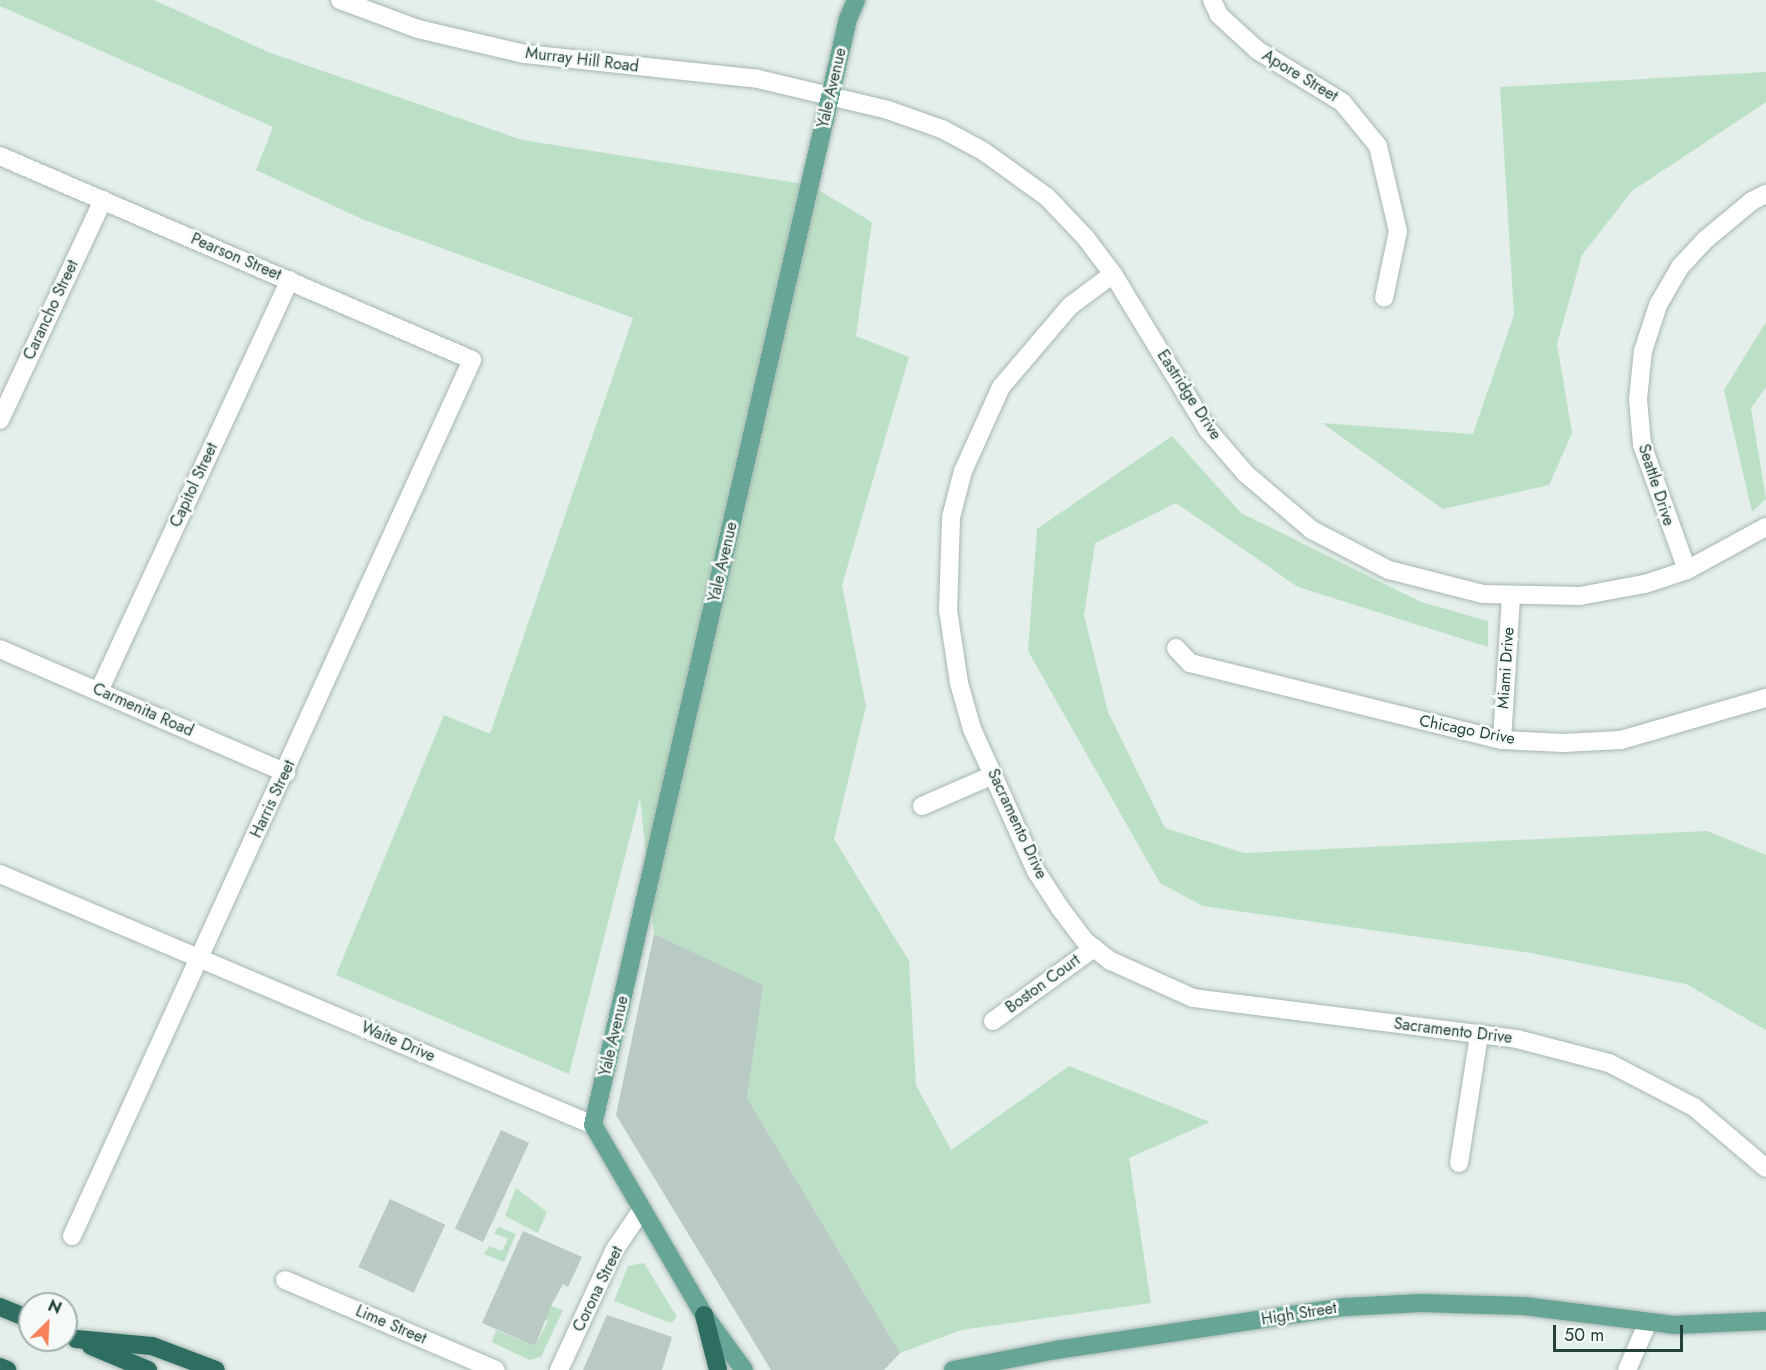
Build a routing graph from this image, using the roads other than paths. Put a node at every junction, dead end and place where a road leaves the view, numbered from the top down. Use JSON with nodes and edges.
{"nodes":[{"id":1,"x":340,"y":0,"type":"edge"},
{"id":2,"x":856,"y":0,"type":"edge"},
{"id":3,"x":1212,"y":0,"type":"edge"},
{"id":4,"x":830,"y":98,"type":"junction"},
{"id":5,"x":0,"y":156,"type":"edge"},
{"id":6,"x":1766,"y":194,"type":"edge"},
{"id":7,"x":103,"y":200,"type":"junction"},
{"id":8,"x":1113,"y":274,"type":"junction"},
{"id":9,"x":290,"y":280,"type":"junction"},
{"id":10,"x":1384,"y":298,"type":"dead end"},
{"id":11,"x":472,"y":360,"type":"joint"},
{"id":12,"x":0,"y":420,"type":"edge"},
{"id":13,"x":1766,"y":527,"type":"edge"},
{"id":14,"x":1687,"y":570,"type":"junction"},
{"id":15,"x":1511,"y":597,"type":"junction"},
{"id":16,"x":1176,"y":648,"type":"dead end"},
{"id":17,"x":0,"y":649,"type":"edge"},
{"id":18,"x":99,"y":691,"type":"junction"},
{"id":19,"x":1766,"y":698,"type":"edge"},
{"id":20,"x":1502,"y":740,"type":"junction"},
{"id":21,"x":286,"y":773,"type":"junction"},
{"id":22,"x":993,"y":775,"type":"junction"},
{"id":23,"x":922,"y":806,"type":"dead end"},
{"id":24,"x":0,"y":874,"type":"edge"},
{"id":25,"x":1094,"y":948,"type":"junction"},
{"id":26,"x":198,"y":958,"type":"junction"},
{"id":27,"x":993,"y":1021,"type":"dead end"},
{"id":28,"x":1479,"y":1035,"type":"junction"},
{"id":29,"x":593,"y":1125,"type":"junction"},
{"id":30,"x":1459,"y":1163,"type":"dead end"},
{"id":31,"x":1766,"y":1168,"type":"edge"},
{"id":32,"x":641,"y":1211,"type":"junction"},
{"id":33,"x":72,"y":1236,"type":"dead end"},
{"id":34,"x":285,"y":1281,"type":"dead end"},
{"id":35,"x":0,"y":1306,"type":"edge"},
{"id":36,"x":18,"y":1314,"type":"edge"},
{"id":37,"x":704,"y":1315,"type":"junction"},
{"id":38,"x":1766,"y":1321,"type":"edge"},
{"id":39,"x":1648,"y":1322,"type":"junction"},
{"id":40,"x":78,"y":1338,"type":"edge"},
{"id":41,"x":78,"y":1340,"type":"edge"},
{"id":42,"x":0,"y":1367,"type":"edge"},
{"id":43,"x":6,"y":1370,"type":"edge"},
{"id":44,"x":148,"y":1370,"type":"edge"},
{"id":45,"x":216,"y":1370,"type":"edge"},
{"id":46,"x":496,"y":1370,"type":"edge"},
{"id":47,"x":559,"y":1370,"type":"edge"},
{"id":48,"x":718,"y":1370,"type":"edge"},
{"id":49,"x":726,"y":1370,"type":"edge"},
{"id":50,"x":744,"y":1370,"type":"edge"},
{"id":51,"x":954,"y":1370,"type":"edge"},
{"id":52,"x":1627,"y":1370,"type":"edge"}],
"edges":[{"from":1,"to":4,"type":"street","name":"Murray Hill Road"},
{"from":2,"to":4,"type":"main road","name":"Yale Avenue"},
{"from":3,"to":10,"type":"street","name":"Apore Street"},
{"from":4,"to":8,"type":"street","name":"Eastridge Drive"},
{"from":4,"to":29,"type":"main road","name":"Yale Avenue"},
{"from":5,"to":7,"type":"street","name":"Pearson Street"},
{"from":6,"to":14,"type":"street","name":"Seattle Drive"},
{"from":7,"to":9,"type":"street","name":"Pearson Street"},
{"from":7,"to":12,"type":"street","name":"Carancho Street"},
{"from":8,"to":15,"type":"street","name":"Eastridge Drive"},
{"from":8,"to":22,"type":"street","name":"Sacramento Drive"},
{"from":9,"to":11,"type":"street","name":"Pearson Street"},
{"from":9,"to":18,"type":"street","name":"Capitol Street"},
{"from":11,"to":21,"type":"street","name":"Harris Street"},
{"from":13,"to":14,"type":"street","name":"Eastridge Drive"},
{"from":14,"to":15,"type":"street","name":"Eastridge Drive"},
{"from":15,"to":20,"type":"street","name":"Miami Drive"},
{"from":16,"to":20,"type":"street","name":"Chicago Drive"},
{"from":17,"to":18,"type":"street","name":"Carmenita Road"},
{"from":18,"to":21,"type":"street","name":"Carmenita Road"},
{"from":19,"to":20,"type":"street","name":"Chicago Drive"},
{"from":21,"to":26,"type":"street","name":"Harris Street"},
{"from":22,"to":23,"type":"street"},
{"from":22,"to":25,"type":"street","name":"Sacramento Drive"},
{"from":24,"to":26,"type":"street","name":"Waite Drive"},
{"from":25,"to":27,"type":"street","name":"Boston Court"},
{"from":25,"to":28,"type":"street","name":"Sacramento Drive"},
{"from":26,"to":29,"type":"street","name":"Waite Drive"},
{"from":26,"to":33,"type":"street","name":"Harris Street"},
{"from":28,"to":30,"type":"street"},
{"from":28,"to":31,"type":"street","name":"Sacramento Drive"},
{"from":29,"to":32,"type":"main road"},
{"from":32,"to":37,"type":"main road"},
{"from":32,"to":47,"type":"street","name":"Corona Street"},
{"from":34,"to":46,"type":"street","name":"Lime Street"},
{"from":35,"to":36,"type":"highway"},
{"from":37,"to":48,"type":"highway"},
{"from":37,"to":49,"type":"main road"},
{"from":37,"to":50,"type":"main road"},
{"from":38,"to":39,"type":"main road","name":"High Street"},
{"from":39,"to":51,"type":"main road","name":"High Street"},
{"from":39,"to":52,"type":"street"},
{"from":40,"to":45,"type":"highway"},
{"from":41,"to":44,"type":"highway"},
{"from":42,"to":43,"type":"highway"}]}
